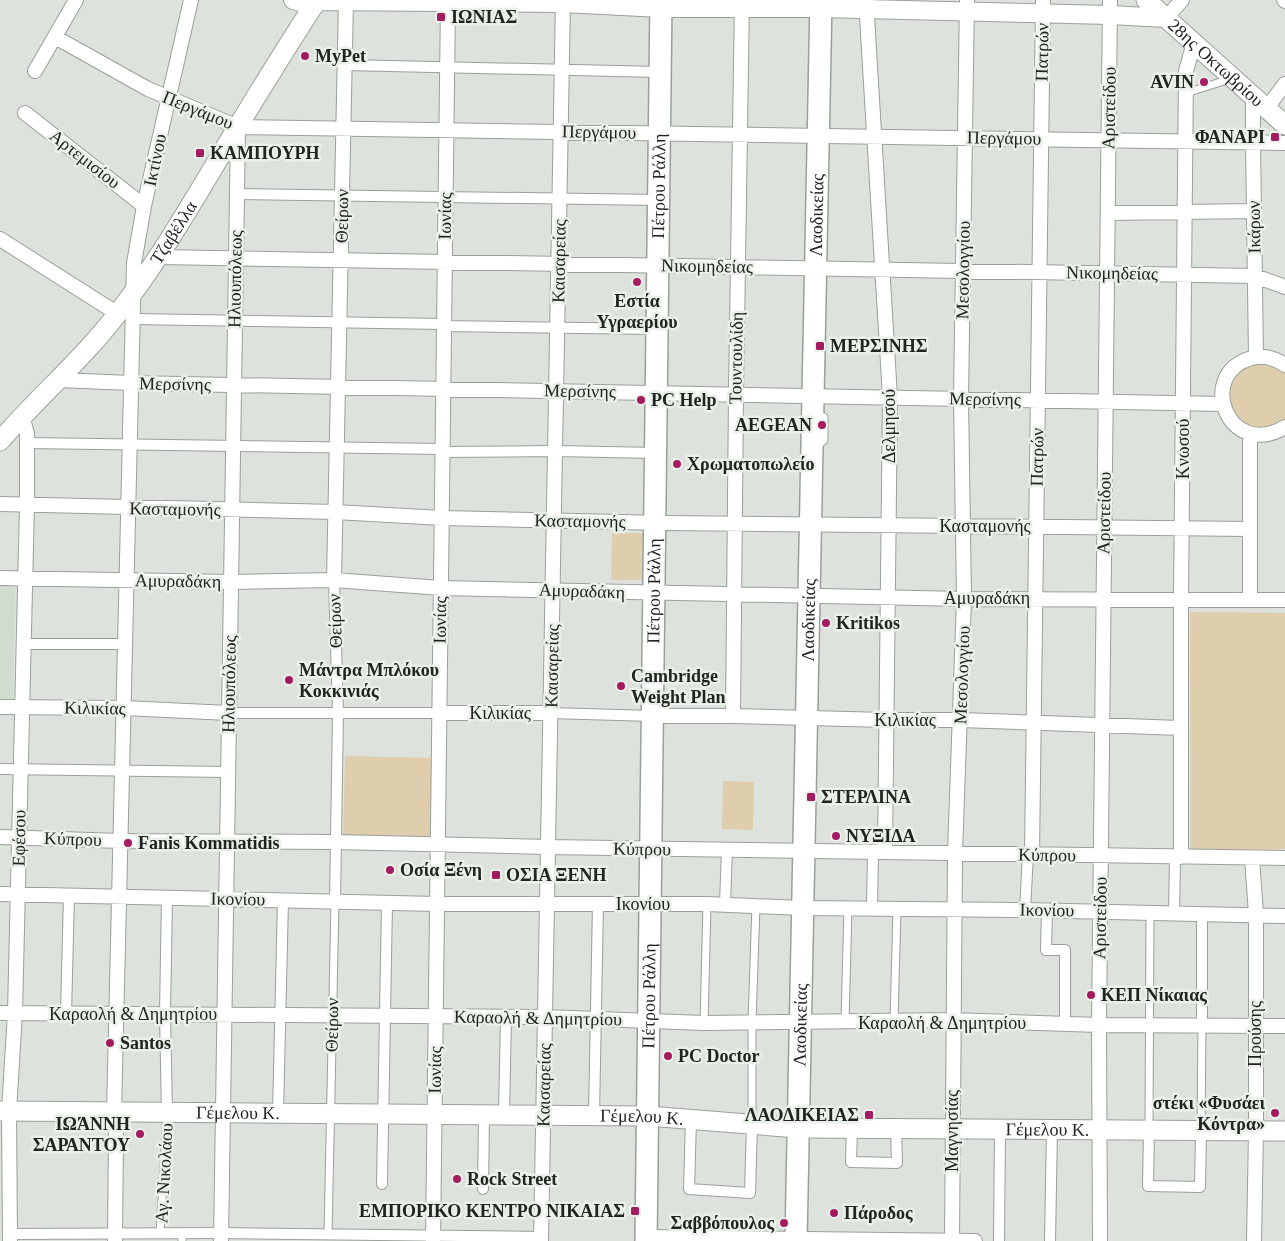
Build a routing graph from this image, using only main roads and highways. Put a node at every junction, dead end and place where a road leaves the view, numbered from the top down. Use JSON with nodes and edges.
{"nodes":[{"id":1,"x":1146,"y":0,"type":"edge"},
{"id":2,"x":316,"y":2,"type":"edge"},
{"id":3,"x":661,"y":4,"type":"edge"},
{"id":4,"x":821,"y":4,"type":"edge"},
{"id":5,"x":1285,"y":126,"type":"edge"},
{"id":6,"x":0,"y":441,"type":"edge"},
{"id":7,"x":5,"y":1111,"type":"edge"},
{"id":8,"x":648,"y":1116,"type":"junction"},
{"id":9,"x":798,"y":1128,"type":"junction"},
{"id":10,"x":1285,"y":1131,"type":"edge"},
{"id":11,"x":646,"y":1239,"type":"edge"},
{"id":12,"x":796,"y":1240,"type":"edge"}],
"edges":[{"from":1,"to":5,"type":"main road","name":"28ης Οκτωβρίου"},
{"from":2,"to":6,"type":"main road","name":"Τζαβέλλα"},
{"from":3,"to":8,"type":"main road","name":"Πέτρου Ράλλη"},
{"from":4,"to":9,"type":"main road","name":"Λαοδικείας"},
{"from":7,"to":8,"type":"main road","name":"Γέμελου Κ."},
{"from":8,"to":9,"type":"main road","name":"Γέμελου Κ."},
{"from":8,"to":11,"type":"main road","name":"Πέτρου Ράλλη"},
{"from":9,"to":10,"type":"main road","name":"Γέμελου Κ."},
{"from":9,"to":12,"type":"main road","name":"Λαοδικείας"}]}
